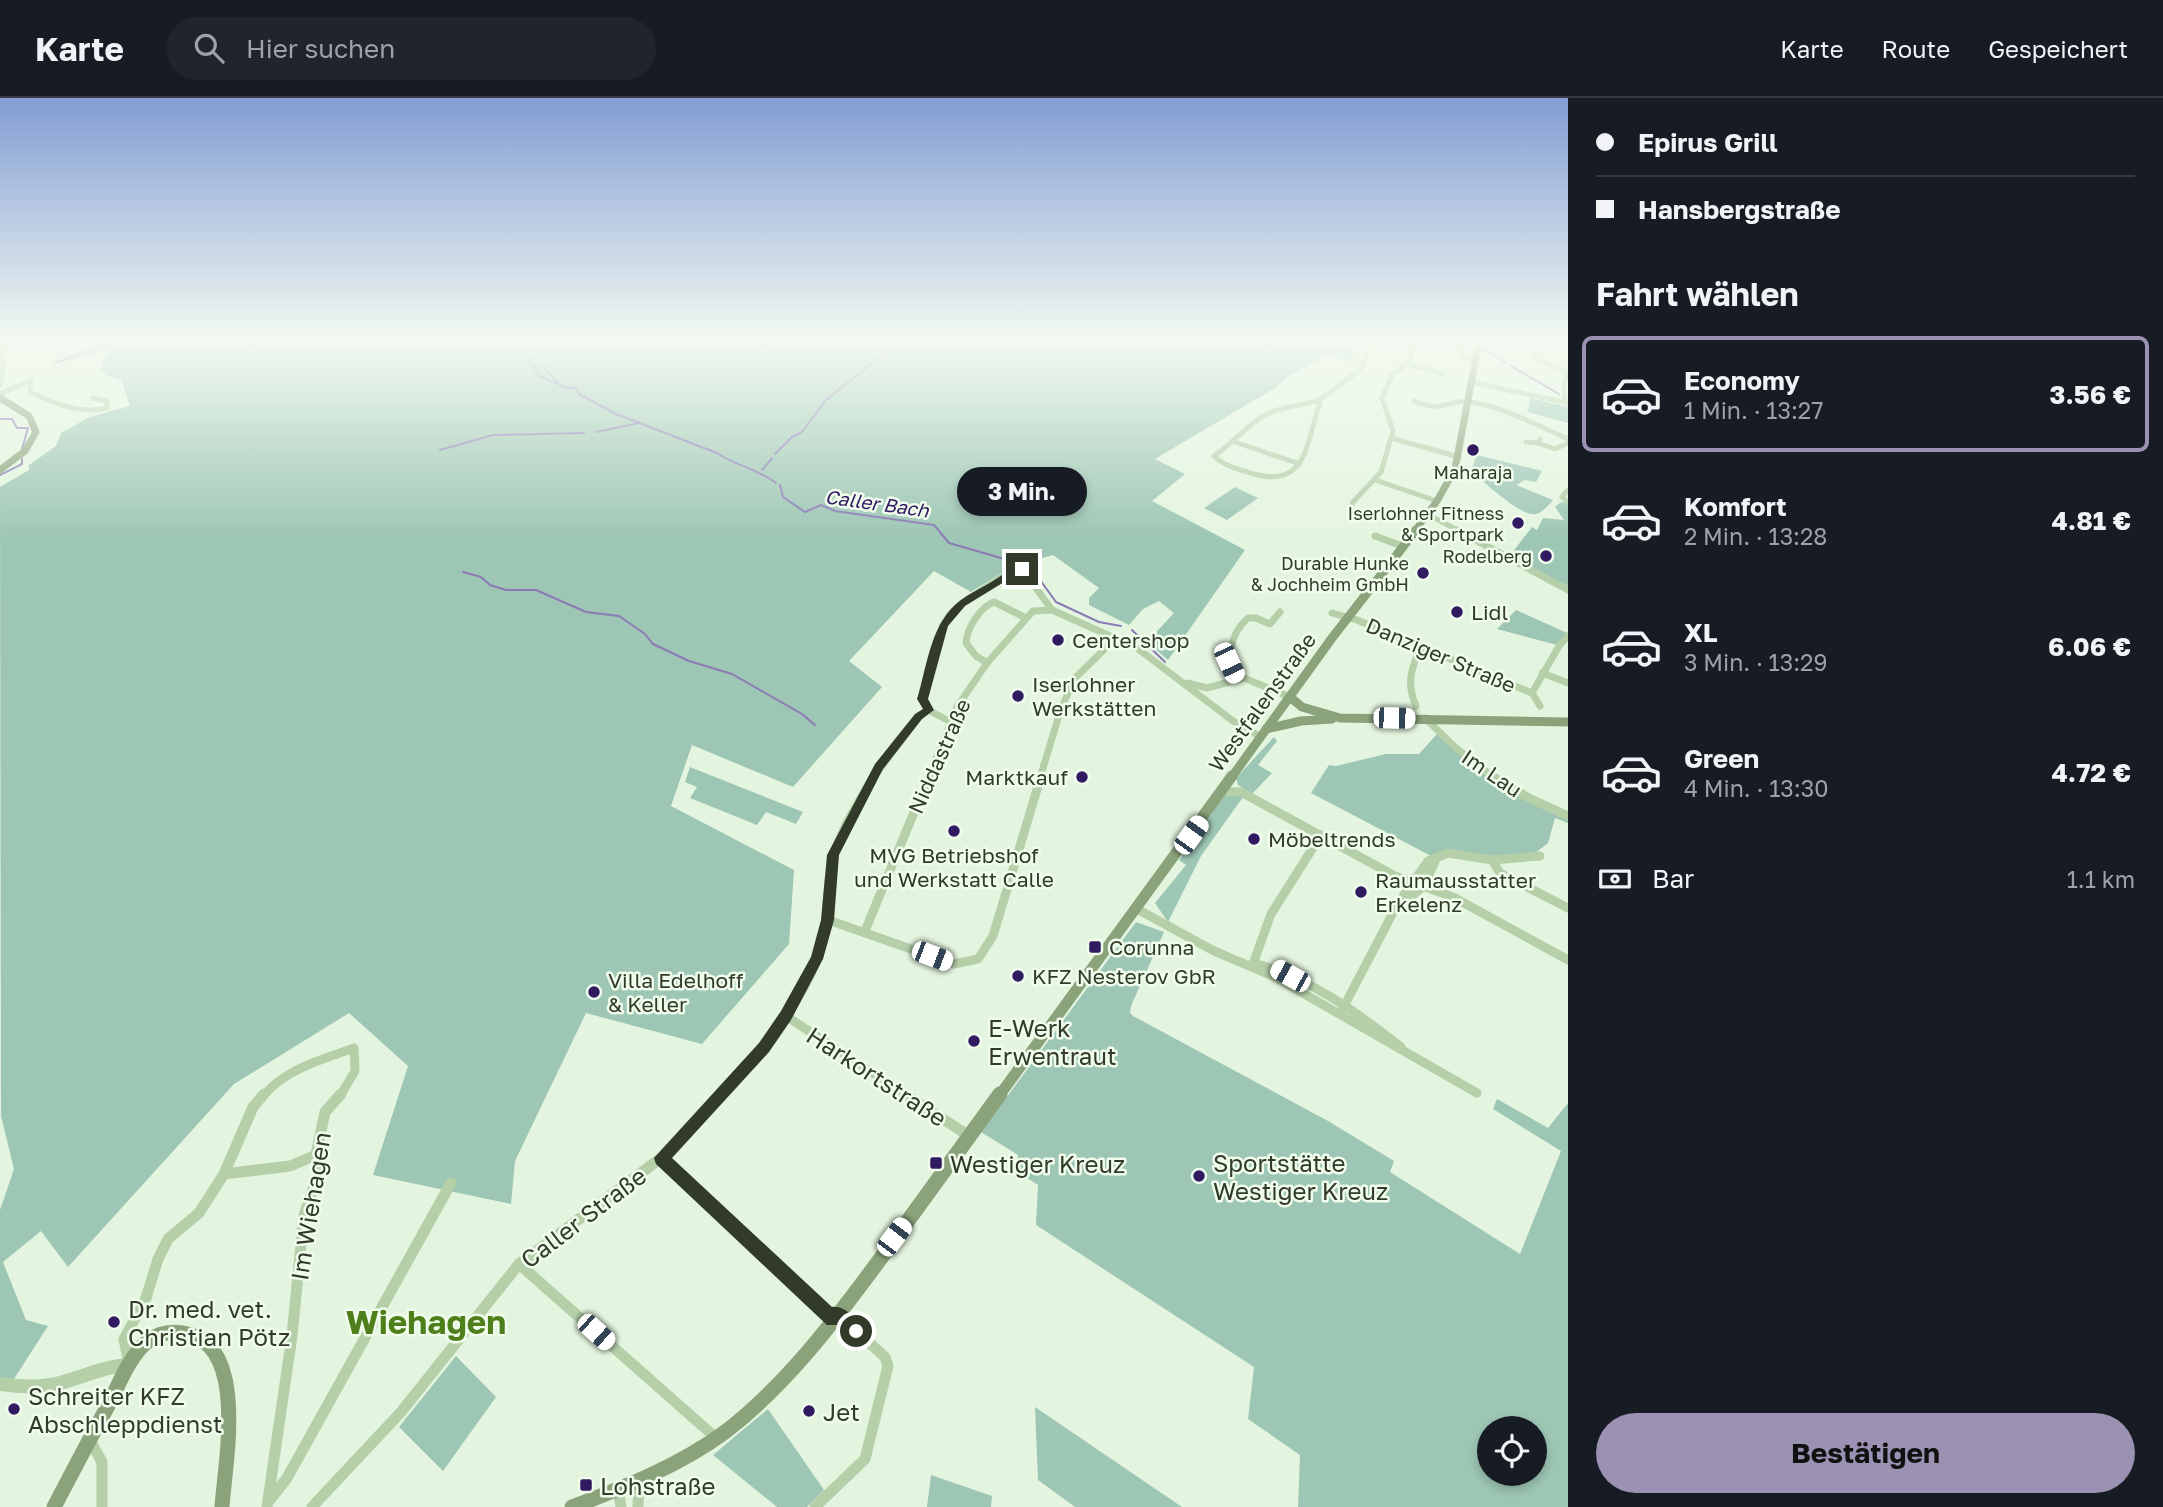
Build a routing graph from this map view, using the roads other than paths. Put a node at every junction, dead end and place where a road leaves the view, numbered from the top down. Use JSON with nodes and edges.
{"nodes":[{"id":1,"x":18,"y":408,"type":"edge"},
{"id":2,"x":79,"y":408,"type":"edge"},
{"id":3,"x":107,"y":408,"type":"edge"},
{"id":4,"x":1291,"y":408,"type":"edge"},
{"id":5,"x":1318,"y":408,"type":"edge"},
{"id":6,"x":1386,"y":408,"type":"edge"},
{"id":7,"x":1467,"y":408,"type":"edge"},
{"id":8,"x":1491,"y":408,"type":"edge"},
{"id":9,"x":1391,"y":438,"type":"junction"},
{"id":10,"x":1568,"y":441,"type":"edge"},
{"id":11,"x":1235,"y":442,"type":"junction"},
{"id":12,"x":1526,"y":442,"type":"dead end"},
{"id":13,"x":1555,"y":449,"type":"junction"},
{"id":14,"x":1568,"y":453,"type":"edge"},
{"id":15,"x":1459,"y":457,"type":"junction"},
{"id":16,"x":1300,"y":464,"type":"junction"},
{"id":17,"x":0,"y":470,"type":"edge"},
{"id":18,"x":1375,"y":480,"type":"junction"},
{"id":19,"x":1568,"y":490,"type":"edge"},
{"id":20,"x":1437,"y":501,"type":"junction"},
{"id":21,"x":1568,"y":502,"type":"edge"},
{"id":22,"x":1351,"y":508,"type":"dead end"},
{"id":23,"x":1427,"y":514,"type":"junction"},
{"id":24,"x":1375,"y":536,"type":"dead end"},
{"id":25,"x":1402,"y":546,"type":"junction"},
{"id":26,"x":1568,"y":590,"type":"edge"},
{"id":27,"x":1052,"y":610,"type":"junction"},
{"id":28,"x":1280,"y":611,"type":"dead end"},
{"id":29,"x":1332,"y":613,"type":"dead end"},
{"id":30,"x":1350,"y":617,"type":"junction"},
{"id":31,"x":1026,"y":618,"type":"junction"},
{"id":32,"x":1568,"y":636,"type":"edge"},
{"id":33,"x":1114,"y":640,"type":"junction"},
{"id":34,"x":1421,"y":647,"type":"junction"},
{"id":35,"x":987,"y":663,"type":"junction"},
{"id":36,"x":1542,"y":673,"type":"junction"},
{"id":37,"x":1180,"y":680,"type":"junction"},
{"id":38,"x":1237,"y":680,"type":"junction"},
{"id":39,"x":1568,"y":682,"type":"edge"},
{"id":40,"x":1207,"y":688,"type":"junction"},
{"id":41,"x":1532,"y":693,"type":"junction"},
{"id":42,"x":1290,"y":696,"type":"junction"},
{"id":43,"x":1205,"y":699,"type":"junction"},
{"id":44,"x":1416,"y":706,"type":"dead end"},
{"id":45,"x":1540,"y":706,"type":"dead end"},
{"id":46,"x":928,"y":710,"type":"junction"},
{"id":47,"x":1340,"y":718,"type":"junction"},
{"id":48,"x":1359,"y":718,"type":"junction"},
{"id":49,"x":1425,"y":718,"type":"junction"},
{"id":50,"x":1568,"y":720,"type":"edge"},
{"id":51,"x":951,"y":722,"type":"junction"},
{"id":52,"x":1263,"y":733,"type":"junction"},
{"id":53,"x":1232,"y":776,"type":"junction"},
{"id":54,"x":1222,"y":792,"type":"junction"},
{"id":55,"x":1241,"y":792,"type":"junction"},
{"id":56,"x":1568,"y":816,"type":"edge"},
{"id":57,"x":1321,"y":835,"type":"junction"},
{"id":58,"x":1540,"y":856,"type":"dead end"},
{"id":59,"x":1437,"y":858,"type":"junction"},
{"id":60,"x":1492,"y":860,"type":"junction"},
{"id":61,"x":1411,"y":883,"type":"junction"},
{"id":62,"x":1424,"y":886,"type":"junction"},
{"id":63,"x":1397,"y":908,"type":"junction"},
{"id":64,"x":1568,"y":908,"type":"edge"},
{"id":65,"x":1137,"y":909,"type":"junction"},
{"id":66,"x":828,"y":920,"type":"junction"},
{"id":67,"x":865,"y":931,"type":"junction"},
{"id":68,"x":1568,"y":960,"type":"edge"},
{"id":69,"x":1253,"y":965,"type":"junction"},
{"id":70,"x":1342,"y":1010,"type":"junction"},
{"id":71,"x":786,"y":1016,"type":"junction"},
{"id":72,"x":1477,"y":1093,"type":"dead end"},
{"id":73,"x":969,"y":1136,"type":"junction"},
{"id":74,"x":316,"y":1155,"type":"junction"},
{"id":75,"x":661,"y":1158,"type":"junction"},
{"id":76,"x":224,"y":1174,"type":"junction"},
{"id":77,"x":451,"y":1183,"type":"dead end"},
{"id":78,"x":519,"y":1264,"type":"junction"},
{"id":79,"x":835,"y":1316,"type":"junction"},
{"id":80,"x":129,"y":1365,"type":"junction"},
{"id":81,"x":0,"y":1384,"type":"edge"},
{"id":82,"x":715,"y":1437,"type":"junction"},
{"id":83,"x":89,"y":1440,"type":"junction"},
{"id":84,"x":639,"y":1480,"type":"junction"},
{"id":85,"x":618,"y":1489,"type":"junction"},
{"id":86,"x":220,"y":1504,"type":"edge"},
{"id":87,"x":267,"y":1505,"type":"edge"},
{"id":88,"x":54,"y":1507,"type":"edge"},
{"id":89,"x":102,"y":1507,"type":"edge"},
{"id":90,"x":312,"y":1507,"type":"edge"},
{"id":91,"x":572,"y":1507,"type":"edge"},
{"id":92,"x":621,"y":1507,"type":"edge"},
{"id":93,"x":638,"y":1507,"type":"edge"},
{"id":94,"x":815,"y":1507,"type":"edge"}],
"edges":[{"from":1,"to":17,"type":"main road"},
{"from":2,"to":3,"type":"street"},
{"from":4,"to":11,"type":"street"},
{"from":5,"to":16,"type":"street"},
{"from":6,"to":9,"type":"street"},
{"from":7,"to":15,"type":"main road","name":"Westfalenstraße"},
{"from":8,"to":10,"type":"street"},
{"from":9,"to":15,"type":"street"},
{"from":9,"to":18,"type":"street"},
{"from":10,"to":13,"type":"street"},
{"from":11,"to":16,"type":"street"},
{"from":11,"to":16,"type":"street"},
{"from":12,"to":13,"type":"street"},
{"from":13,"to":14,"type":"street"},
{"from":15,"to":20,"type":"main road","name":"Westfalenstraße"},
{"from":18,"to":20,"type":"street"},
{"from":18,"to":22,"type":"street"},
{"from":19,"to":21,"type":"street"},
{"from":20,"to":23,"type":"main road","name":"Westfalenstraße"},
{"from":23,"to":25,"type":"main road","name":"Westfalenstraße"},
{"from":23,"to":26,"type":"street"},
{"from":24,"to":25,"type":"street"},
{"from":25,"to":30,"type":"main road","name":"Westfalenstraße"},
{"from":27,"to":31,"type":"street"},
{"from":27,"to":33,"type":"street"},
{"from":27,"to":46,"type":"street"},
{"from":28,"to":38,"type":"street"},
{"from":29,"to":30,"type":"street","name":"Danziger Straße"},
{"from":30,"to":34,"type":"street","name":"Danziger Straße"},
{"from":30,"to":42,"type":"main road","name":"Westfalenstraße"},
{"from":31,"to":35,"type":"street","name":"Niddastraße"},
{"from":31,"to":35,"type":"street"},
{"from":32,"to":36,"type":"street"},
{"from":33,"to":37,"type":"street"},
{"from":33,"to":67,"type":"street"},
{"from":34,"to":41,"type":"street","name":"Danziger Straße"},
{"from":34,"to":44,"type":"street"},
{"from":35,"to":51,"type":"street","name":"Niddastraße"},
{"from":36,"to":39,"type":"street"},
{"from":36,"to":41,"type":"street"},
{"from":37,"to":40,"type":"street"},
{"from":37,"to":43,"type":"street"},
{"from":38,"to":40,"type":"street"},
{"from":38,"to":42,"type":"street"},
{"from":40,"to":43,"type":"street"},
{"from":41,"to":45,"type":"street"},
{"from":42,"to":47,"type":"main road"},
{"from":42,"to":48,"type":"main road"},
{"from":42,"to":52,"type":"main road","name":"Westfalenstraße"},
{"from":43,"to":52,"type":"street"},
{"from":46,"to":51,"type":"street"},
{"from":46,"to":66,"type":"street","name":"Caller Straße"},
{"from":47,"to":48,"type":"main road"},
{"from":47,"to":52,"type":"main road"},
{"from":48,"to":49,"type":"main road"},
{"from":49,"to":50,"type":"main road"},
{"from":49,"to":56,"type":"street","name":"Im Lau"},
{"from":51,"to":67,"type":"street","name":"Niddastraße"},
{"from":52,"to":53,"type":"main road","name":"Westfalenstraße"},
{"from":53,"to":54,"type":"main road","name":"Westfalenstraße"},
{"from":53,"to":55,"type":"street"},
{"from":54,"to":55,"type":"street"},
{"from":54,"to":65,"type":"main road","name":"Westfalenstraße"},
{"from":55,"to":57,"type":"street"},
{"from":57,"to":61,"type":"street"},
{"from":57,"to":69,"type":"street"},
{"from":58,"to":60,"type":"street"},
{"from":59,"to":60,"type":"street"},
{"from":59,"to":61,"type":"street"},
{"from":59,"to":62,"type":"street"},
{"from":60,"to":64,"type":"street"},
{"from":61,"to":62,"type":"street"},
{"from":61,"to":63,"type":"street"},
{"from":62,"to":63,"type":"street"},
{"from":62,"to":68,"type":"street"},
{"from":63,"to":70,"type":"street"},
{"from":65,"to":69,"type":"street"},
{"from":65,"to":73,"type":"main road","name":"Westfalenstraße"},
{"from":66,"to":67,"type":"street"},
{"from":66,"to":71,"type":"street","name":"Caller Straße"},
{"from":69,"to":70,"type":"street"},
{"from":70,"to":72,"type":"street"},
{"from":71,"to":73,"type":"street","name":"Harkortstraße"},
{"from":71,"to":75,"type":"street","name":"Caller Straße"},
{"from":73,"to":79,"type":"main road","name":"Westfalenstraße"},
{"from":74,"to":76,"type":"street"},
{"from":74,"to":76,"type":"street","name":"Im Wiehagen"},
{"from":74,"to":87,"type":"street","name":"Im Wiehagen"},
{"from":75,"to":78,"type":"street","name":"Caller Straße"},
{"from":75,"to":79,"type":"street"},
{"from":76,"to":80,"type":"street"},
{"from":77,"to":87,"type":"street"},
{"from":78,"to":82,"type":"street"},
{"from":78,"to":90,"type":"street","name":"Caller Straße"},
{"from":79,"to":82,"type":"main road","name":"Westfalenstraße"},
{"from":79,"to":94,"type":"street"},
{"from":80,"to":81,"type":"street"},
{"from":80,"to":83,"type":"main road"},
{"from":80,"to":86,"type":"main road"},
{"from":82,"to":84,"type":"main road","name":"Westfalenstraße"},
{"from":83,"to":88,"type":"main road"},
{"from":83,"to":89,"type":"street"},
{"from":84,"to":85,"type":"main road","name":"Westfalenstraße"},
{"from":84,"to":93,"type":"street"},
{"from":85,"to":91,"type":"main road","name":"Westfalenstraße"},
{"from":85,"to":92,"type":"street"}]}
